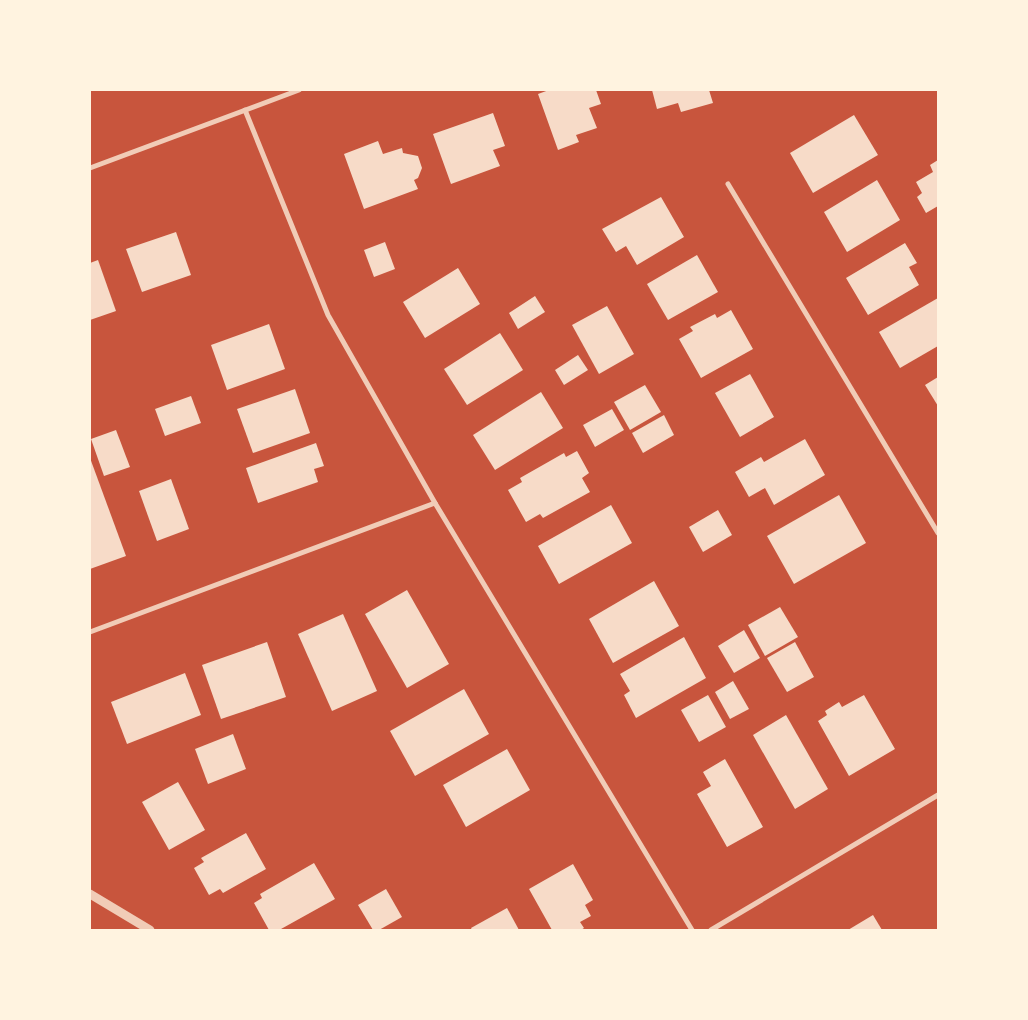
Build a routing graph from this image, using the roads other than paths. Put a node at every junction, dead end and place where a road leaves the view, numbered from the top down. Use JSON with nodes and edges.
{"nodes":[{"id":1,"x":299,"y":90,"type":"edge"},
{"id":2,"x":245,"y":110,"type":"junction"},
{"id":3,"x":90,"y":168,"type":"edge"},
{"id":4,"x":728,"y":184,"type":"dead end"},
{"id":5,"x":435,"y":503,"type":"junction"},
{"id":6,"x":938,"y":533,"type":"edge"},
{"id":7,"x":90,"y":632,"type":"edge"},
{"id":8,"x":938,"y":795,"type":"edge"},
{"id":9,"x":90,"y":894,"type":"edge"},
{"id":10,"x":136,"y":925,"type":"edge"},
{"id":11,"x":150,"y":930,"type":"edge"},
{"id":12,"x":692,"y":930,"type":"edge"},
{"id":13,"x":711,"y":930,"type":"edge"}],
"edges":[{"from":1,"to":2,"type":"street"},
{"from":2,"to":3,"type":"street"},
{"from":2,"to":5,"type":"street"},
{"from":4,"to":6,"type":"street"},
{"from":5,"to":7,"type":"street"},
{"from":5,"to":12,"type":"street"},
{"from":8,"to":13,"type":"street"},
{"from":9,"to":10,"type":"street"},
{"from":10,"to":11,"type":"street"}]}
